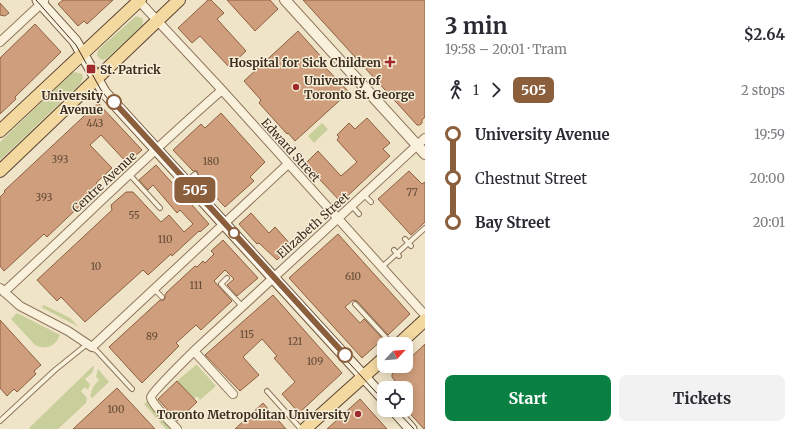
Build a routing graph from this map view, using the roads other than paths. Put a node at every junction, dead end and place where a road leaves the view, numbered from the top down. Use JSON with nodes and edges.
{"nodes":[{"id":1,"x":140,"y":0,"type":"edge"},
{"id":2,"x":179,"y":0,"type":"edge"},
{"id":3,"x":285,"y":0,"type":"edge"},
{"id":4,"x":41,"y":1,"type":"edge"},
{"id":5,"x":157,"y":20,"type":"junction"},
{"id":6,"x":0,"y":42,"type":"edge"},
{"id":7,"x":83,"y":54,"type":"junction"},
{"id":8,"x":97,"y":78,"type":"junction"},
{"id":9,"x":222,"y":90,"type":"junction"},
{"id":10,"x":0,"y":131,"type":"edge"},
{"id":11,"x":425,"y":138,"type":"edge"},
{"id":12,"x":417,"y":146,"type":"junction"},
{"id":13,"x":156,"y":149,"type":"junction"},
{"id":14,"x":425,"y":154,"type":"edge"},
{"id":15,"x":288,"y":164,"type":"junction"},
{"id":16,"x":0,"y":171,"type":"edge"},
{"id":17,"x":195,"y":174,"type":"dead end"},
{"id":18,"x":130,"y":175,"type":"junction"},
{"id":19,"x":186,"y":182,"type":"junction"},
{"id":20,"x":364,"y":195,"type":"junction"},
{"id":21,"x":371,"y":202,"type":"dead end"},
{"id":22,"x":352,"y":206,"type":"junction"},
{"id":23,"x":160,"y":208,"type":"dead end"},
{"id":24,"x":359,"y":214,"type":"dead end"},
{"id":25,"x":338,"y":219,"type":"junction"},
{"id":26,"x":224,"y":224,"type":"junction"},
{"id":27,"x":425,"y":228,"type":"edge"},
{"id":28,"x":382,"y":267,"type":"junction"},
{"id":29,"x":227,"y":278,"type":"dead end"},
{"id":30,"x":273,"y":278,"type":"junction"},
{"id":31,"x":154,"y":289,"type":"junction"},
{"id":32,"x":2,"y":290,"type":"edge"},
{"id":33,"x":162,"y":297,"type":"dead end"},
{"id":34,"x":354,"y":304,"type":"dead end"},
{"id":35,"x":243,"y":306,"type":"junction"},
{"id":36,"x":425,"y":315,"type":"edge"},
{"id":37,"x":425,"y":320,"type":"edge"},
{"id":38,"x":385,"y":337,"type":"edge"},
{"id":39,"x":407,"y":337,"type":"edge"},
{"id":40,"x":89,"y":346,"type":"junction"},
{"id":41,"x":194,"y":351,"type":"junction"},
{"id":42,"x":377,"y":364,"type":"edge"},
{"id":43,"x":363,"y":376,"type":"junction"},
{"id":44,"x":132,"y":389,"type":"dead end"},
{"id":45,"x":266,"y":391,"type":"dead end"},
{"id":46,"x":377,"y":391,"type":"edge"},
{"id":47,"x":233,"y":394,"type":"dead end"},
{"id":48,"x":400,"y":417,"type":"edge"},
{"id":49,"x":0,"y":421,"type":"edge"},
{"id":50,"x":177,"y":429,"type":"edge"},
{"id":51,"x":301,"y":429,"type":"edge"},
{"id":52,"x":305,"y":429,"type":"edge"},
{"id":53,"x":411,"y":429,"type":"edge"}],
"edges":[{"from":1,"to":5,"type":"street","name":"Edward Street"},
{"from":1,"to":7,"type":"main road"},
{"from":2,"to":5,"type":"main road"},
{"from":3,"to":12,"type":"street"},
{"from":4,"to":6,"type":"street"},
{"from":4,"to":7,"type":"main road"},
{"from":5,"to":8,"type":"main road"},
{"from":5,"to":9,"type":"street","name":"Edward Street"},
{"from":7,"to":8,"type":"main road"},
{"from":7,"to":10,"type":"main road"},
{"from":8,"to":13,"type":"main road"},
{"from":8,"to":16,"type":"main road"},
{"from":9,"to":13,"type":"street","name":"Centre Avenue"},
{"from":9,"to":15,"type":"street","name":"Edward Street"},
{"from":11,"to":12,"type":"street","name":"Elizabeth Street"},
{"from":12,"to":14,"type":"street"},
{"from":12,"to":20,"type":"street","name":"Elizabeth Street"},
{"from":13,"to":18,"type":"street","name":"Centre Avenue"},
{"from":13,"to":19,"type":"main road"},
{"from":15,"to":25,"type":"street","name":"Edward Street"},
{"from":15,"to":26,"type":"street"},
{"from":17,"to":19,"type":"lane"},
{"from":18,"to":23,"type":"lane"},
{"from":18,"to":32,"type":"street","name":"Centre Avenue"},
{"from":19,"to":26,"type":"main road"},
{"from":20,"to":21,"type":"lane"},
{"from":20,"to":22,"type":"street","name":"Elizabeth Street"},
{"from":22,"to":24,"type":"lane"},
{"from":22,"to":25,"type":"street","name":"Elizabeth Street"},
{"from":25,"to":28,"type":"street","name":"Edward Street"},
{"from":25,"to":30,"type":"street","name":"Elizabeth Street"},
{"from":26,"to":30,"type":"main road"},
{"from":26,"to":31,"type":"street"},
{"from":27,"to":28,"type":"lane"},
{"from":28,"to":36,"type":"street","name":"Edward Street"},
{"from":29,"to":35,"type":"lane"},
{"from":30,"to":35,"type":"street","name":"Elizabeth Street"},
{"from":30,"to":43,"type":"main road"},
{"from":31,"to":33,"type":"lane"},
{"from":31,"to":40,"type":"street"},
{"from":32,"to":40,"type":"street"},
{"from":34,"to":38,"type":"lane"},
{"from":35,"to":41,"type":"street","name":"Elizabeth Street"},
{"from":37,"to":39,"type":"main road"},
{"from":40,"to":44,"type":"lane"},
{"from":40,"to":49,"type":"lane"},
{"from":41,"to":47,"type":"street"},
{"from":41,"to":50,"type":"street","name":"Elizabeth Street"},
{"from":42,"to":43,"type":"main road"},
{"from":43,"to":46,"type":"main road"},
{"from":43,"to":52,"type":"main road"},
{"from":45,"to":51,"type":"lane"},
{"from":48,"to":53,"type":"main road"}]}
